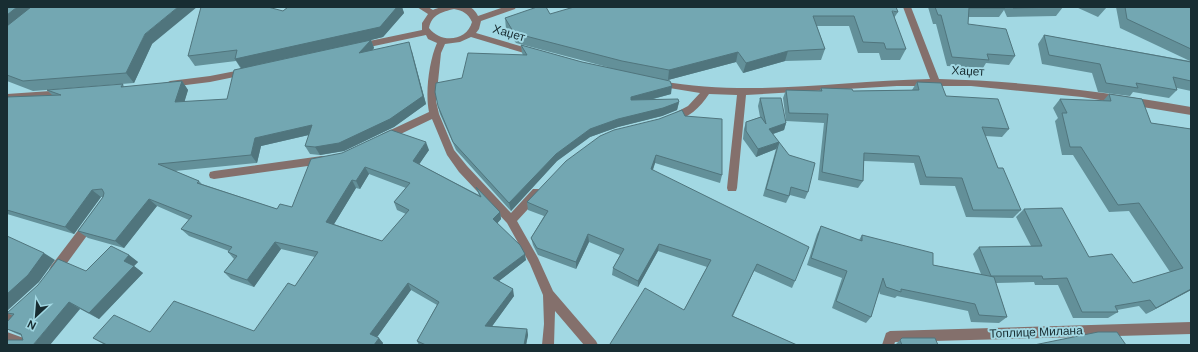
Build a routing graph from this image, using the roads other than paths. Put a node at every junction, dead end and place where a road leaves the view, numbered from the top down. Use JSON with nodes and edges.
{"nodes":[{"id":1,"x":421,"y":7,"type":"edge"},
{"id":2,"x":452,"y":7,"type":"edge"},
{"id":3,"x":456,"y":7,"type":"edge"},
{"id":4,"x":512,"y":7,"type":"edge"},
{"id":5,"x":907,"y":7,"type":"edge"},
{"id":6,"x":433,"y":13,"type":"junction"},
{"id":7,"x":476,"y":20,"type":"junction"},
{"id":8,"x":427,"y":32,"type":"junction"},
{"id":9,"x":469,"y":34,"type":"junction"},
{"id":10,"x":442,"y":41,"type":"junction"},
{"id":11,"x":349,"y":49,"type":"edge"},
{"id":12,"x":541,"y":56,"type":"edge"},
{"id":13,"x":252,"y":71,"type":"edge"},
{"id":14,"x":648,"y":81,"type":"edge"},
{"id":15,"x":936,"y":82,"type":"junction"},
{"id":16,"x":158,"y":86,"type":"edge"},
{"id":17,"x":74,"y":92,"type":"edge"},
{"id":18,"x":706,"y":92,"type":"junction"},
{"id":19,"x":742,"y":93,"type":"junction"},
{"id":20,"x":7,"y":97,"type":"edge"},
{"id":21,"x":1191,"y":111,"type":"edge"},
{"id":22,"x":434,"y":114,"type":"junction"},
{"id":23,"x":663,"y":121,"type":"edge"},
{"id":24,"x":373,"y":143,"type":"edge"},
{"id":25,"x":331,"y":159,"type":"edge"},
{"id":26,"x":214,"y":175,"type":"dead end"},
{"id":27,"x":542,"y":187,"type":"edge"},
{"id":28,"x":732,"y":188,"type":"dead end"},
{"id":29,"x":97,"y":214,"type":"edge"},
{"id":30,"x":511,"y":220,"type":"junction"},
{"id":31,"x":48,"y":280,"type":"edge"},
{"id":32,"x":549,"y":295,"type":"junction"},
{"id":33,"x":28,"y":301,"type":"edge"},
{"id":34,"x":7,"y":320,"type":"edge"},
{"id":35,"x":1191,"y":328,"type":"edge"},
{"id":36,"x":7,"y":338,"type":"edge"},
{"id":37,"x":28,"y":345,"type":"edge"},
{"id":38,"x":548,"y":345,"type":"edge"},
{"id":39,"x":592,"y":345,"type":"edge"},
{"id":40,"x":888,"y":345,"type":"edge"}],
"edges":[{"from":1,"to":6,"type":"street"},
{"from":2,"to":6,"type":"street"},
{"from":3,"to":7,"type":"street"},
{"from":4,"to":7,"type":"street"},
{"from":5,"to":15,"type":"street"},
{"from":6,"to":8,"type":"street"},
{"from":7,"to":9,"type":"street"},
{"from":8,"to":10,"type":"street"},
{"from":8,"to":11,"type":"street"},
{"from":9,"to":10,"type":"street"},
{"from":9,"to":12,"type":"street","name":"Хаџет"},
{"from":10,"to":22,"type":"street"},
{"from":13,"to":16,"type":"street"},
{"from":14,"to":18,"type":"street","name":"Хаџет"},
{"from":15,"to":19,"type":"street","name":"Хаџет"},
{"from":15,"to":21,"type":"street","name":"Хаџет"},
{"from":17,"to":20,"type":"street"},
{"from":18,"to":19,"type":"street","name":"Хаџет"},
{"from":18,"to":23,"type":"street"},
{"from":19,"to":28,"type":"street"},
{"from":22,"to":24,"type":"street"},
{"from":22,"to":30,"type":"street"},
{"from":25,"to":26,"type":"street"},
{"from":27,"to":30,"type":"street"},
{"from":29,"to":31,"type":"street"},
{"from":30,"to":32,"type":"street"},
{"from":32,"to":38,"type":"street"},
{"from":32,"to":39,"type":"street"},
{"from":33,"to":34,"type":"street"},
{"from":35,"to":40,"type":"street","name":"Топлице Милана"},
{"from":36,"to":37,"type":"street"}]}
